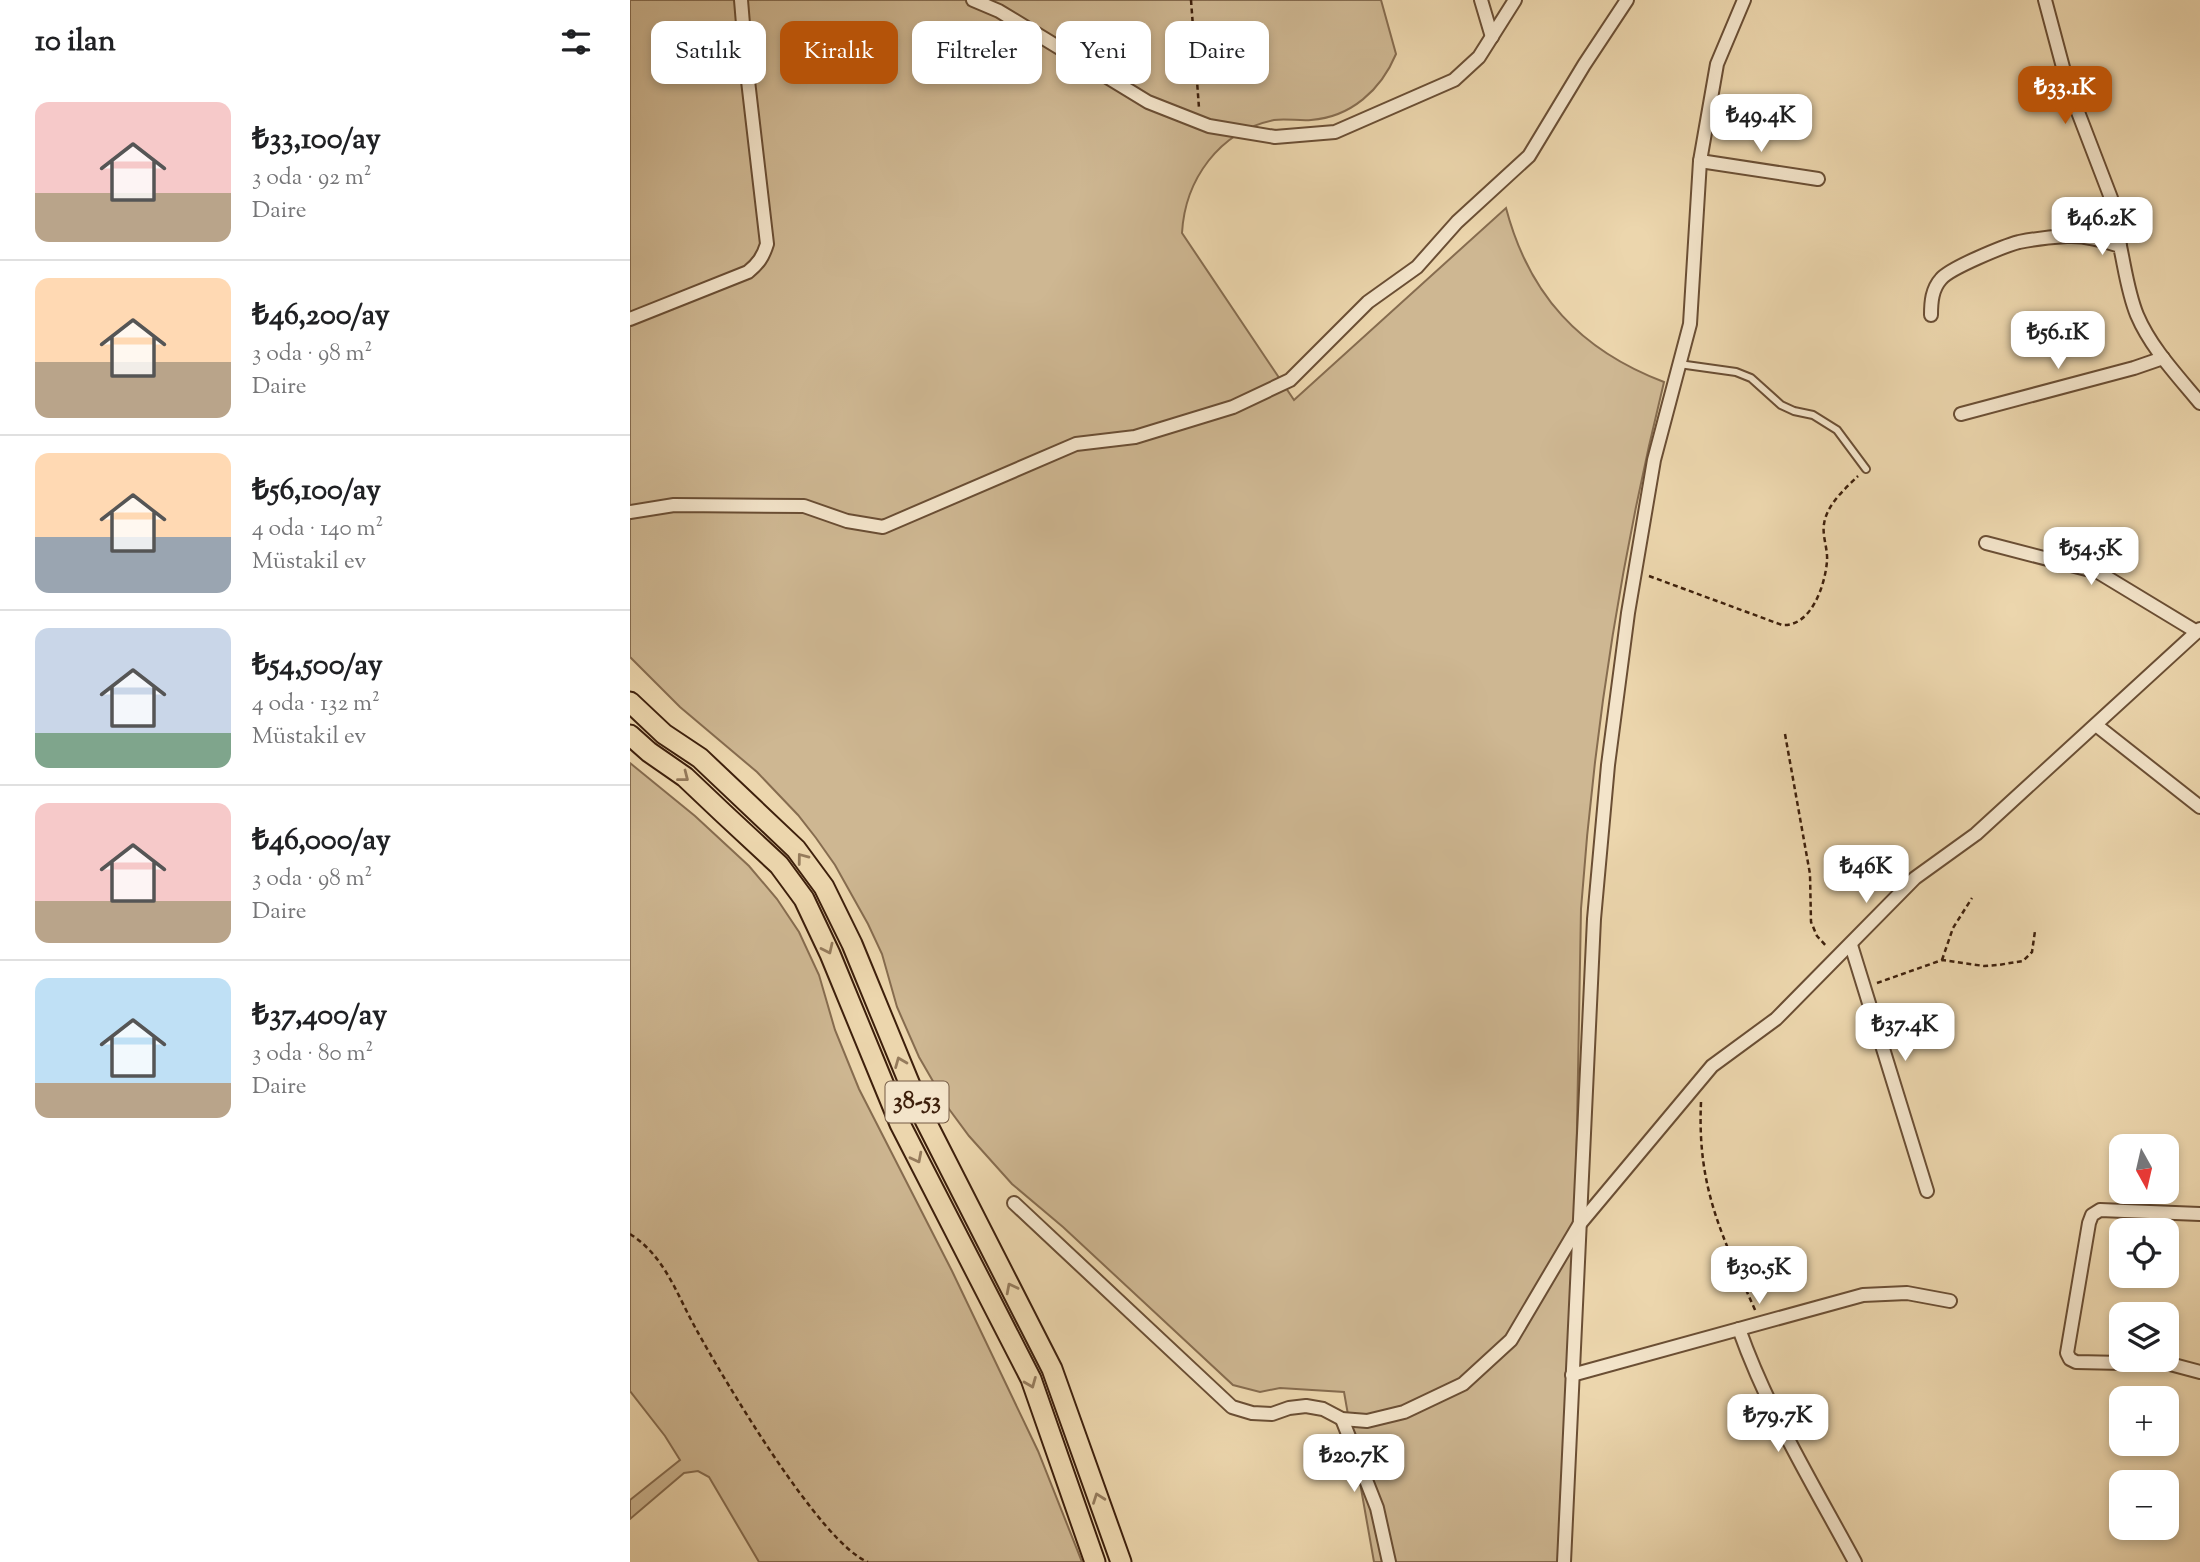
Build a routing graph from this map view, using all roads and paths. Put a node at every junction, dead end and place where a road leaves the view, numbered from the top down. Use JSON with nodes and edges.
{"nodes":[{"id":1,"x":741,"y":0,"type":"edge"},
{"id":2,"x":973,"y":0,"type":"edge"},
{"id":3,"x":1191,"y":0,"type":"edge"},
{"id":4,"x":1480,"y":0,"type":"edge"},
{"id":5,"x":1515,"y":0,"type":"edge"},
{"id":6,"x":1627,"y":0,"type":"edge"},
{"id":7,"x":1744,"y":0,"type":"edge"},
{"id":8,"x":2045,"y":0,"type":"edge"},
{"id":9,"x":1000,"y":6,"type":"edge"},
{"id":10,"x":1492,"y":37,"type":"junction"},
{"id":11,"x":1200,"y":123,"type":"junction"},
{"id":12,"x":1700,"y":161,"type":"junction"},
{"id":13,"x":1818,"y":179,"type":"dead end"},
{"id":14,"x":2120,"y":246,"type":"junction"},
{"id":15,"x":1931,"y":315,"type":"dead end"},
{"id":16,"x":630,"y":319,"type":"edge"},
{"id":17,"x":2163,"y":358,"type":"junction"},
{"id":18,"x":1679,"y":364,"type":"junction"},
{"id":19,"x":2200,"y":403,"type":"edge"},
{"id":20,"x":1961,"y":414,"type":"dead end"},
{"id":21,"x":1866,"y":469,"type":"joint"},
{"id":22,"x":630,"y":512,"type":"edge"},
{"id":23,"x":1986,"y":543,"type":"dead end"},
{"id":24,"x":1635,"y":570,"type":"junction"},
{"id":25,"x":2198,"y":630,"type":"edge"},
{"id":26,"x":630,"y":702,"type":"edge"},
{"id":27,"x":2096,"y":725,"type":"junction"},
{"id":28,"x":1785,"y":734,"type":"dead end"},
{"id":29,"x":630,"y":735,"type":"edge"},
{"id":30,"x":2200,"y":807,"type":"edge"},
{"id":31,"x":1972,"y":898,"type":"dead end"},
{"id":32,"x":2035,"y":931,"type":"dead end"},
{"id":33,"x":1851,"y":945,"type":"junction"},
{"id":34,"x":1840,"y":956,"type":"junction"},
{"id":35,"x":1942,"y":960,"type":"junction"},
{"id":36,"x":1864,"y":987,"type":"junction"},
{"id":37,"x":1703,"y":1077,"type":"junction"},
{"id":38,"x":1927,"y":1191,"type":"dead end"},
{"id":39,"x":1014,"y":1203,"type":"dead end"},
{"id":40,"x":2200,"y":1214,"type":"edge"},
{"id":41,"x":1579,"y":1225,"type":"junction"},
{"id":42,"x":630,"y":1234,"type":"edge"},
{"id":43,"x":1950,"y":1301,"type":"dead end"},
{"id":44,"x":1761,"y":1323,"type":"junction"},
{"id":45,"x":1740,"y":1329,"type":"junction"},
{"id":46,"x":2200,"y":1371,"type":"edge"},
{"id":47,"x":1572,"y":1375,"type":"junction"},
{"id":48,"x":1342,"y":1419,"type":"junction"},
{"id":49,"x":868,"y":1562,"type":"edge"},
{"id":50,"x":1095,"y":1562,"type":"edge"},
{"id":51,"x":1121,"y":1562,"type":"edge"},
{"id":52,"x":1388,"y":1562,"type":"edge"},
{"id":53,"x":1564,"y":1562,"type":"edge"},
{"id":54,"x":1855,"y":1562,"type":"edge"}],
"edges":[{"from":1,"to":16,"type":"street"},
{"from":2,"to":9,"type":"street"},
{"from":3,"to":11,"type":"path"},
{"from":4,"to":10,"type":"street"},
{"from":5,"to":10,"type":"street"},
{"from":6,"to":22,"type":"street"},
{"from":7,"to":12,"type":"street"},
{"from":8,"to":14,"type":"street"},
{"from":9,"to":11,"type":"street"},
{"from":10,"to":11,"type":"street"},
{"from":12,"to":13,"type":"street"},
{"from":12,"to":18,"type":"street"},
{"from":14,"to":15,"type":"street"},
{"from":14,"to":17,"type":"street"},
{"from":17,"to":19,"type":"street"},
{"from":17,"to":20,"type":"street"},
{"from":18,"to":21,"type":"lane"},
{"from":18,"to":24,"type":"street"},
{"from":21,"to":24,"type":"path"},
{"from":23,"to":25,"type":"street"},
{"from":24,"to":41,"type":"street"},
{"from":25,"to":27,"type":"street"},
{"from":51,"to":26,"type":"main road","number":"38-53","one_way":true},
{"from":27,"to":30,"type":"street"},
{"from":27,"to":33,"type":"street"},
{"from":28,"to":34,"type":"path"},
{"from":29,"to":50,"type":"main road","number":"38-53","one_way":true},
{"from":31,"to":35,"type":"path"},
{"from":32,"to":35,"type":"path"},
{"from":33,"to":34,"type":"street"},
{"from":33,"to":36,"type":"street"},
{"from":34,"to":37,"type":"street"},
{"from":35,"to":36,"type":"path"},
{"from":36,"to":38,"type":"street"},
{"from":37,"to":41,"type":"street"},
{"from":37,"to":44,"type":"path"},
{"from":39,"to":48,"type":"street"},
{"from":40,"to":46,"type":"street"},
{"from":41,"to":47,"type":"street"},
{"from":41,"to":48,"type":"street"},
{"from":42,"to":49,"type":"path"},
{"from":43,"to":44,"type":"street"},
{"from":44,"to":45,"type":"street"},
{"from":45,"to":47,"type":"street"},
{"from":45,"to":54,"type":"street"},
{"from":47,"to":53,"type":"street"},
{"from":48,"to":52,"type":"street"}]}
